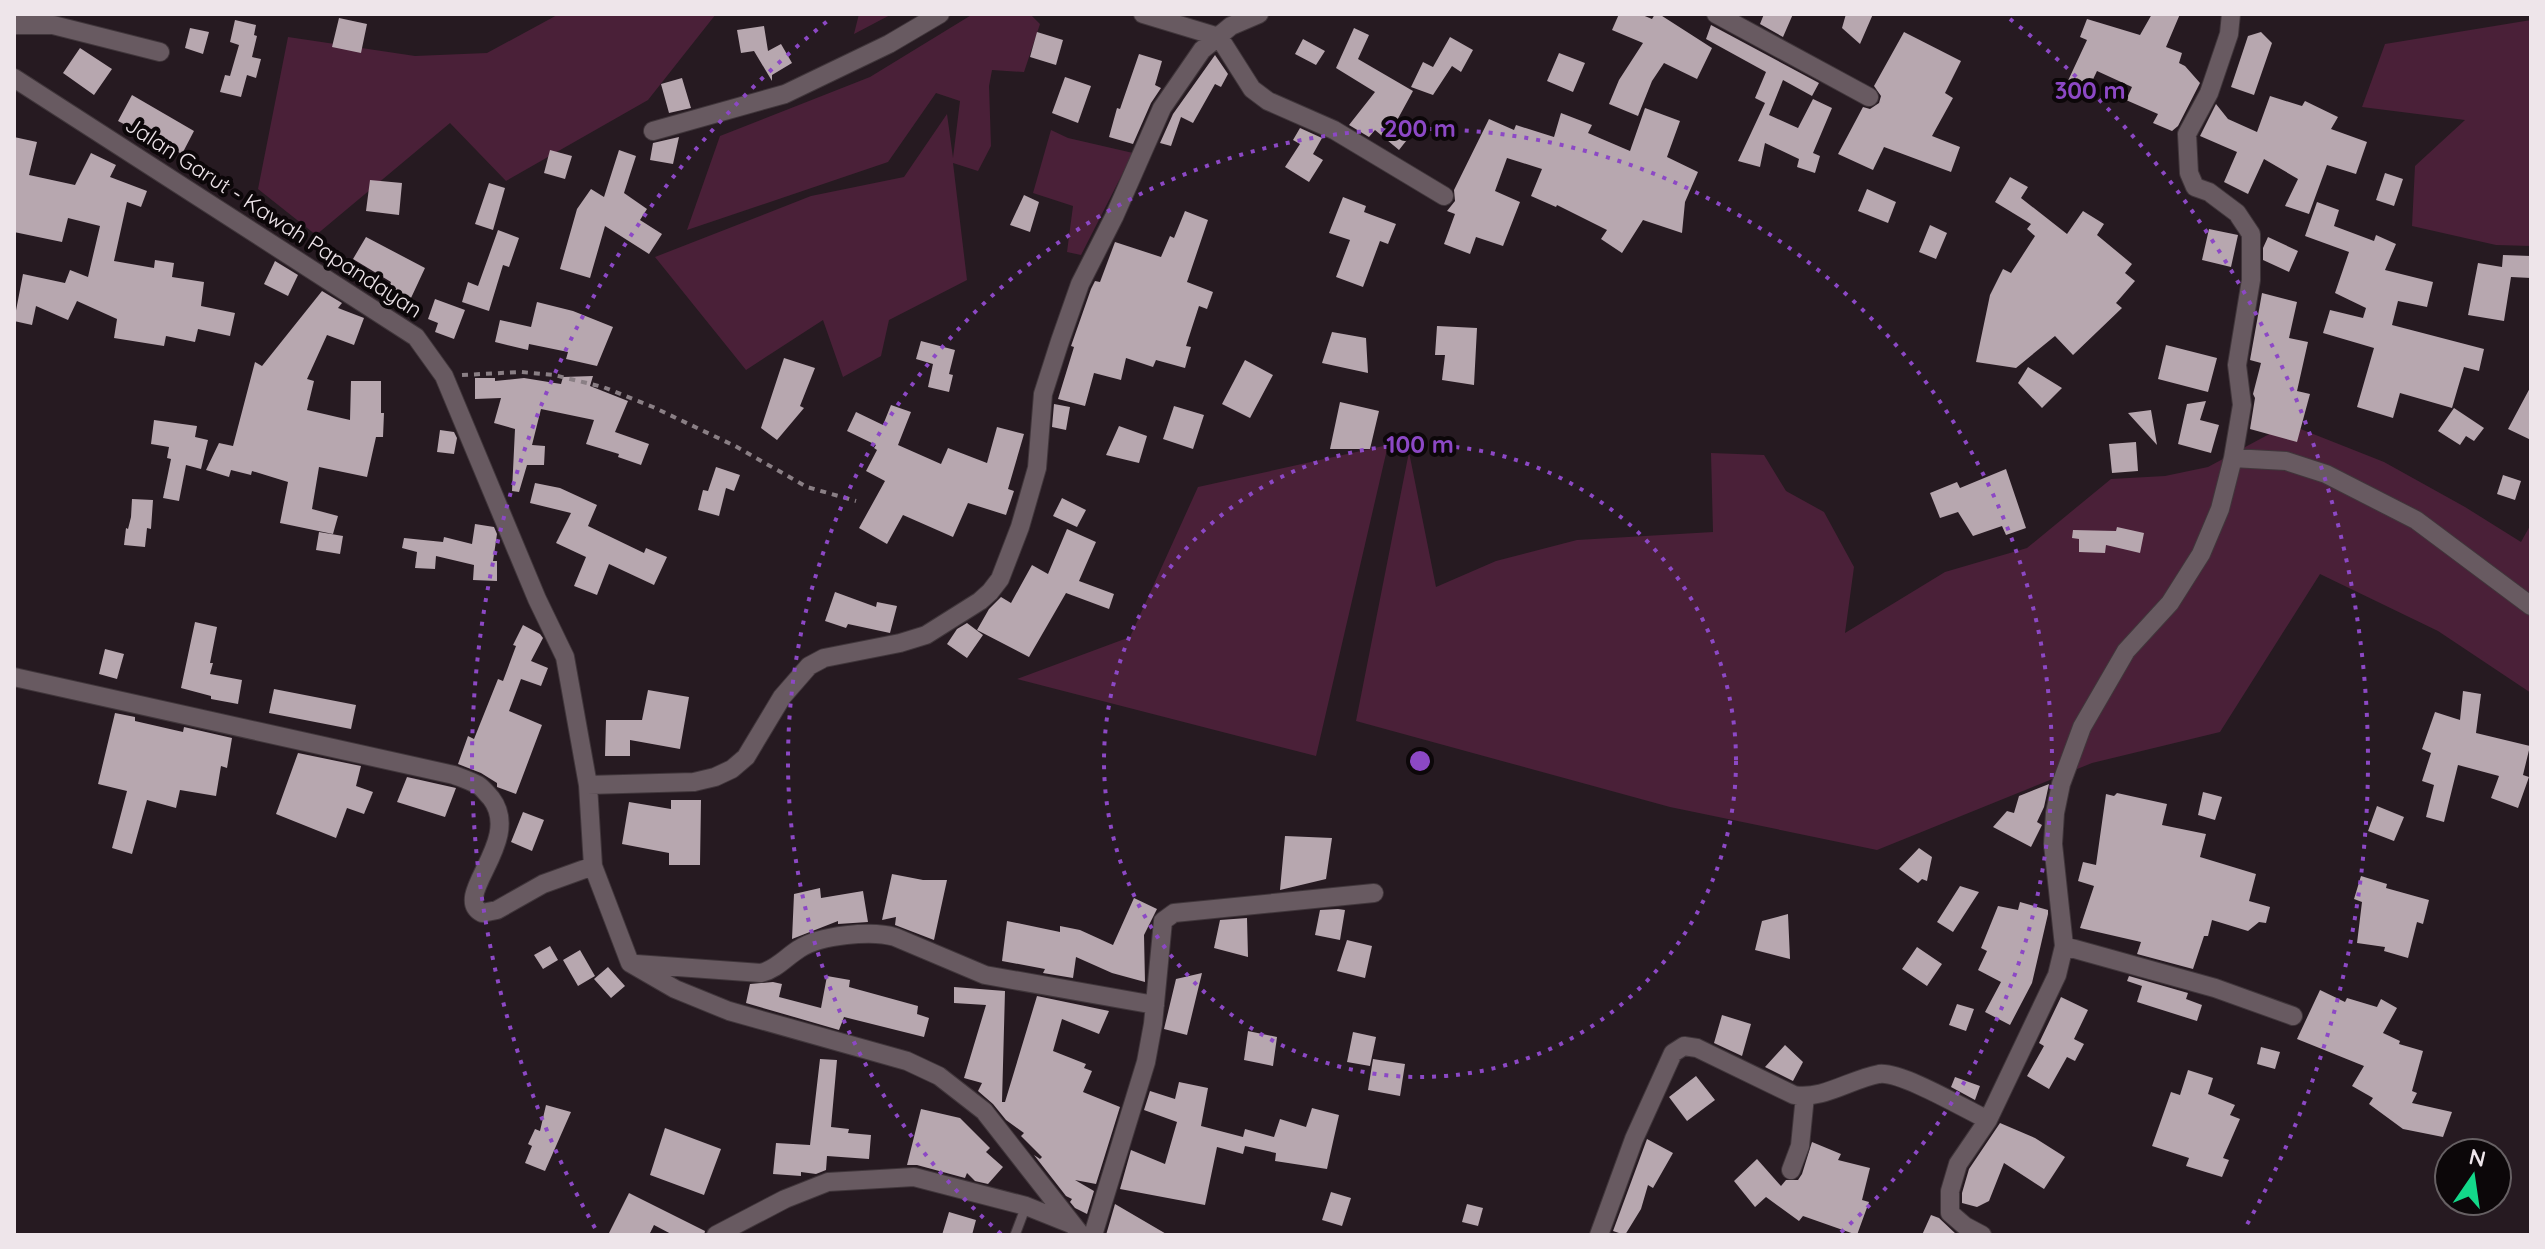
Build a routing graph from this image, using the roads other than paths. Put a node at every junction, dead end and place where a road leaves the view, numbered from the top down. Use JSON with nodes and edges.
{"nodes":[{"id":1,"x":940,"y":14,"type":"edge"},
{"id":2,"x":1143,"y":14,"type":"edge"},
{"id":3,"x":1259,"y":14,"type":"edge"},
{"id":4,"x":1716,"y":14,"type":"edge"},
{"id":5,"x":2231,"y":14,"type":"edge"},
{"id":6,"x":14,"y":25,"type":"edge"},
{"id":7,"x":1219,"y":37,"type":"junction"},
{"id":8,"x":160,"y":52,"type":"dead end"},
{"id":9,"x":14,"y":78,"type":"edge"},
{"id":10,"x":1869,"y":97,"type":"dead end"},
{"id":11,"x":653,"y":131,"type":"dead end"},
{"id":12,"x":1444,"y":196,"type":"dead end"},
{"id":13,"x":2233,"y":458,"type":"junction"},
{"id":14,"x":2531,"y":606,"type":"edge"},
{"id":15,"x":14,"y":677,"type":"edge"},
{"id":16,"x":588,"y":785,"type":"junction"},
{"id":17,"x":593,"y":866,"type":"junction"},
{"id":18,"x":1374,"y":893,"type":"dead end"},
{"id":19,"x":2064,"y":946,"type":"junction"},
{"id":20,"x":630,"y":963,"type":"junction"},
{"id":21,"x":1155,"y":1005,"type":"junction"},
{"id":22,"x":2293,"y":1016,"type":"dead end"},
{"id":23,"x":1805,"y":1096,"type":"junction"},
{"id":24,"x":1988,"y":1120,"type":"junction"},
{"id":25,"x":1791,"y":1170,"type":"dead end"},
{"id":26,"x":1026,"y":1206,"type":"junction"},
{"id":27,"x":737,"y":1229,"type":"edge"},
{"id":28,"x":1078,"y":1230,"type":"edge"},
{"id":29,"x":716,"y":1235,"type":"edge"},
{"id":30,"x":1015,"y":1235,"type":"edge"},
{"id":31,"x":1093,"y":1235,"type":"edge"},
{"id":32,"x":1599,"y":1235,"type":"edge"},
{"id":33,"x":1982,"y":1235,"type":"edge"}],
"edges":[{"from":1,"to":11,"type":"street"},
{"from":2,"to":7,"type":"street"},
{"from":3,"to":7,"type":"street"},
{"from":4,"to":10,"type":"street"},
{"from":5,"to":13,"type":"street"},
{"from":6,"to":8,"type":"street"},
{"from":7,"to":12,"type":"street"},
{"from":7,"to":16,"type":"street"},
{"from":9,"to":16,"type":"street","name":"Jalan Garut - Kawah Papandayan"},
{"from":13,"to":14,"type":"street"},
{"from":13,"to":19,"type":"street"},
{"from":15,"to":17,"type":"street"},
{"from":16,"to":17,"type":"street","name":"Jalan Garut - Kawah Papandayan"},
{"from":17,"to":20,"type":"street","name":"Jalan Garut - Kawah Papandayan"},
{"from":18,"to":21,"type":"street"},
{"from":19,"to":22,"type":"street"},
{"from":19,"to":24,"type":"street"},
{"from":20,"to":21,"type":"street"},
{"from":20,"to":28,"type":"street"},
{"from":21,"to":31,"type":"street"},
{"from":23,"to":24,"type":"street"},
{"from":23,"to":25,"type":"street"},
{"from":23,"to":32,"type":"street"},
{"from":24,"to":33,"type":"street"},
{"from":26,"to":27,"type":"street"},
{"from":26,"to":28,"type":"street"},
{"from":26,"to":30,"type":"lane"},
{"from":27,"to":29,"type":"street"}]}
